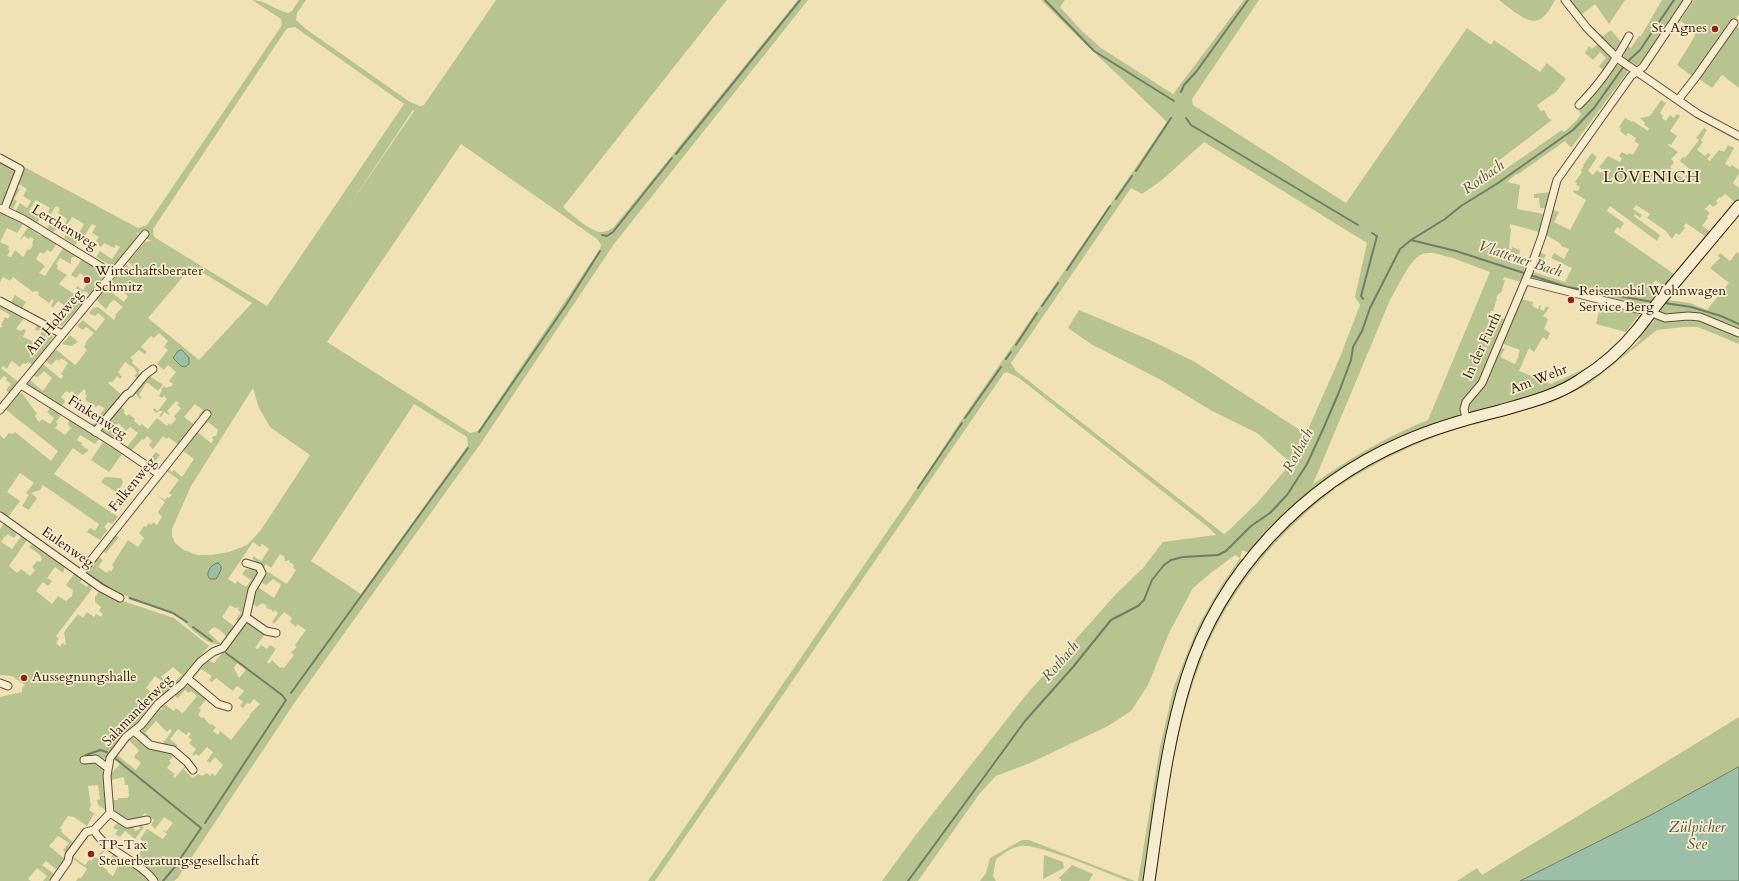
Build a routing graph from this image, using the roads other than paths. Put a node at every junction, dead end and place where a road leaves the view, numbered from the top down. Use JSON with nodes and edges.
{"nodes":[{"id":1,"x":1565,"y":0,"type":"edge"},
{"id":2,"x":1688,"y":0,"type":"edge"},
{"id":3,"x":1734,"y":23,"type":"dead end"},
{"id":4,"x":1629,"y":36,"type":"dead end"},
{"id":5,"x":1618,"y":58,"type":"junction"},
{"id":6,"x":1636,"y":72,"type":"junction"},
{"id":7,"x":1678,"y":100,"type":"junction"},
{"id":8,"x":1579,"y":105,"type":"dead end"},
{"id":9,"x":1739,"y":136,"type":"edge"},
{"id":10,"x":0,"y":158,"type":"edge"},
{"id":11,"x":1739,"y":206,"type":"edge"},
{"id":12,"x":2,"y":209,"type":"edge"},
{"id":13,"x":145,"y":234,"type":"dead end"},
{"id":14,"x":113,"y":274,"type":"junction"},
{"id":15,"x":1527,"y":277,"type":"junction"},
{"id":16,"x":0,"y":302,"type":"edge"},
{"id":17,"x":1656,"y":306,"type":"junction"},
{"id":18,"x":1739,"y":333,"type":"edge"},
{"id":19,"x":62,"y":334,"type":"junction"},
{"id":20,"x":153,"y":369,"type":"dead end"},
{"id":21,"x":21,"y":385,"type":"junction"},
{"id":22,"x":0,"y":410,"type":"edge"},
{"id":23,"x":206,"y":414,"type":"dead end"},
{"id":24,"x":1466,"y":419,"type":"junction"},
{"id":25,"x":95,"y":432,"type":"junction"},
{"id":26,"x":159,"y":474,"type":"junction"},
{"id":27,"x":0,"y":516,"type":"edge"},
{"id":28,"x":246,"y":563,"type":"dead end"},
{"id":29,"x":81,"y":573,"type":"junction"},
{"id":30,"x":120,"y":598,"type":"dead end"},
{"id":31,"x":246,"y":617,"type":"junction"},
{"id":32,"x":276,"y":633,"type":"dead end"},
{"id":33,"x":187,"y":678,"type":"junction"},
{"id":34,"x":0,"y":683,"type":"edge"},
{"id":35,"x":8,"y":686,"type":"dead end"},
{"id":36,"x":228,"y":707,"type":"dead end"},
{"id":37,"x":134,"y":731,"type":"junction"},
{"id":38,"x":84,"y":760,"type":"dead end"},
{"id":39,"x":108,"y":768,"type":"junction"},
{"id":40,"x":193,"y":770,"type":"dead end"},
{"id":41,"x":110,"y":813,"type":"junction"},
{"id":42,"x":147,"y":820,"type":"dead end"},
{"id":43,"x":94,"y":830,"type":"junction"},
{"id":44,"x":54,"y":881,"type":"edge"},
{"id":45,"x":154,"y":881,"type":"edge"},
{"id":46,"x":1149,"y":881,"type":"edge"}],
"edges":[{"from":1,"to":5,"type":"street"},
{"from":2,"to":6,"type":"street","name":"In der Furth"},
{"from":3,"to":7,"type":"street"},
{"from":4,"to":5,"type":"street"},
{"from":5,"to":6,"type":"street"},
{"from":5,"to":8,"type":"street"},
{"from":6,"to":7,"type":"street"},
{"from":6,"to":15,"type":"street","name":"In der Furth"},
{"from":7,"to":9,"type":"street"},
{"from":10,"to":12,"type":"street"},
{"from":11,"to":17,"type":"street","name":"Am Wehr"},
{"from":12,"to":14,"type":"street","name":"Lerchenweg"},
{"from":13,"to":14,"type":"street","name":"Am Holzweg"},
{"from":14,"to":19,"type":"street","name":"Am Holzweg"},
{"from":15,"to":17,"type":"street"},
{"from":15,"to":24,"type":"street","name":"In der Furth"},
{"from":16,"to":19,"type":"street"},
{"from":17,"to":18,"type":"street"},
{"from":17,"to":24,"type":"street","name":"Am Wehr"},
{"from":19,"to":21,"type":"street","name":"Am Holzweg"},
{"from":20,"to":25,"type":"street"},
{"from":21,"to":22,"type":"street","name":"Am Holzweg"},
{"from":21,"to":25,"type":"street","name":"Finkenweg"},
{"from":23,"to":26,"type":"street","name":"Falkenweg"},
{"from":24,"to":46,"type":"street","name":"Am Wehr"},
{"from":25,"to":26,"type":"street","name":"Finkenweg"},
{"from":26,"to":29,"type":"street","name":"Falkenweg"},
{"from":27,"to":29,"type":"street","name":"Eulenweg"},
{"from":28,"to":31,"type":"street","name":"Salamanderweg"},
{"from":29,"to":30,"type":"street","name":"Eulenweg"},
{"from":31,"to":32,"type":"street"},
{"from":31,"to":33,"type":"street","name":"Salamanderweg"},
{"from":33,"to":36,"type":"street"},
{"from":33,"to":37,"type":"street","name":"Salamanderweg"},
{"from":34,"to":35,"type":"street"},
{"from":37,"to":39,"type":"street","name":"Salamanderweg"},
{"from":37,"to":40,"type":"street"},
{"from":38,"to":39,"type":"street"},
{"from":39,"to":41,"type":"street","name":"Salamanderweg"},
{"from":41,"to":42,"type":"street"},
{"from":41,"to":43,"type":"street"},
{"from":43,"to":44,"type":"street"},
{"from":43,"to":45,"type":"street"}]}
